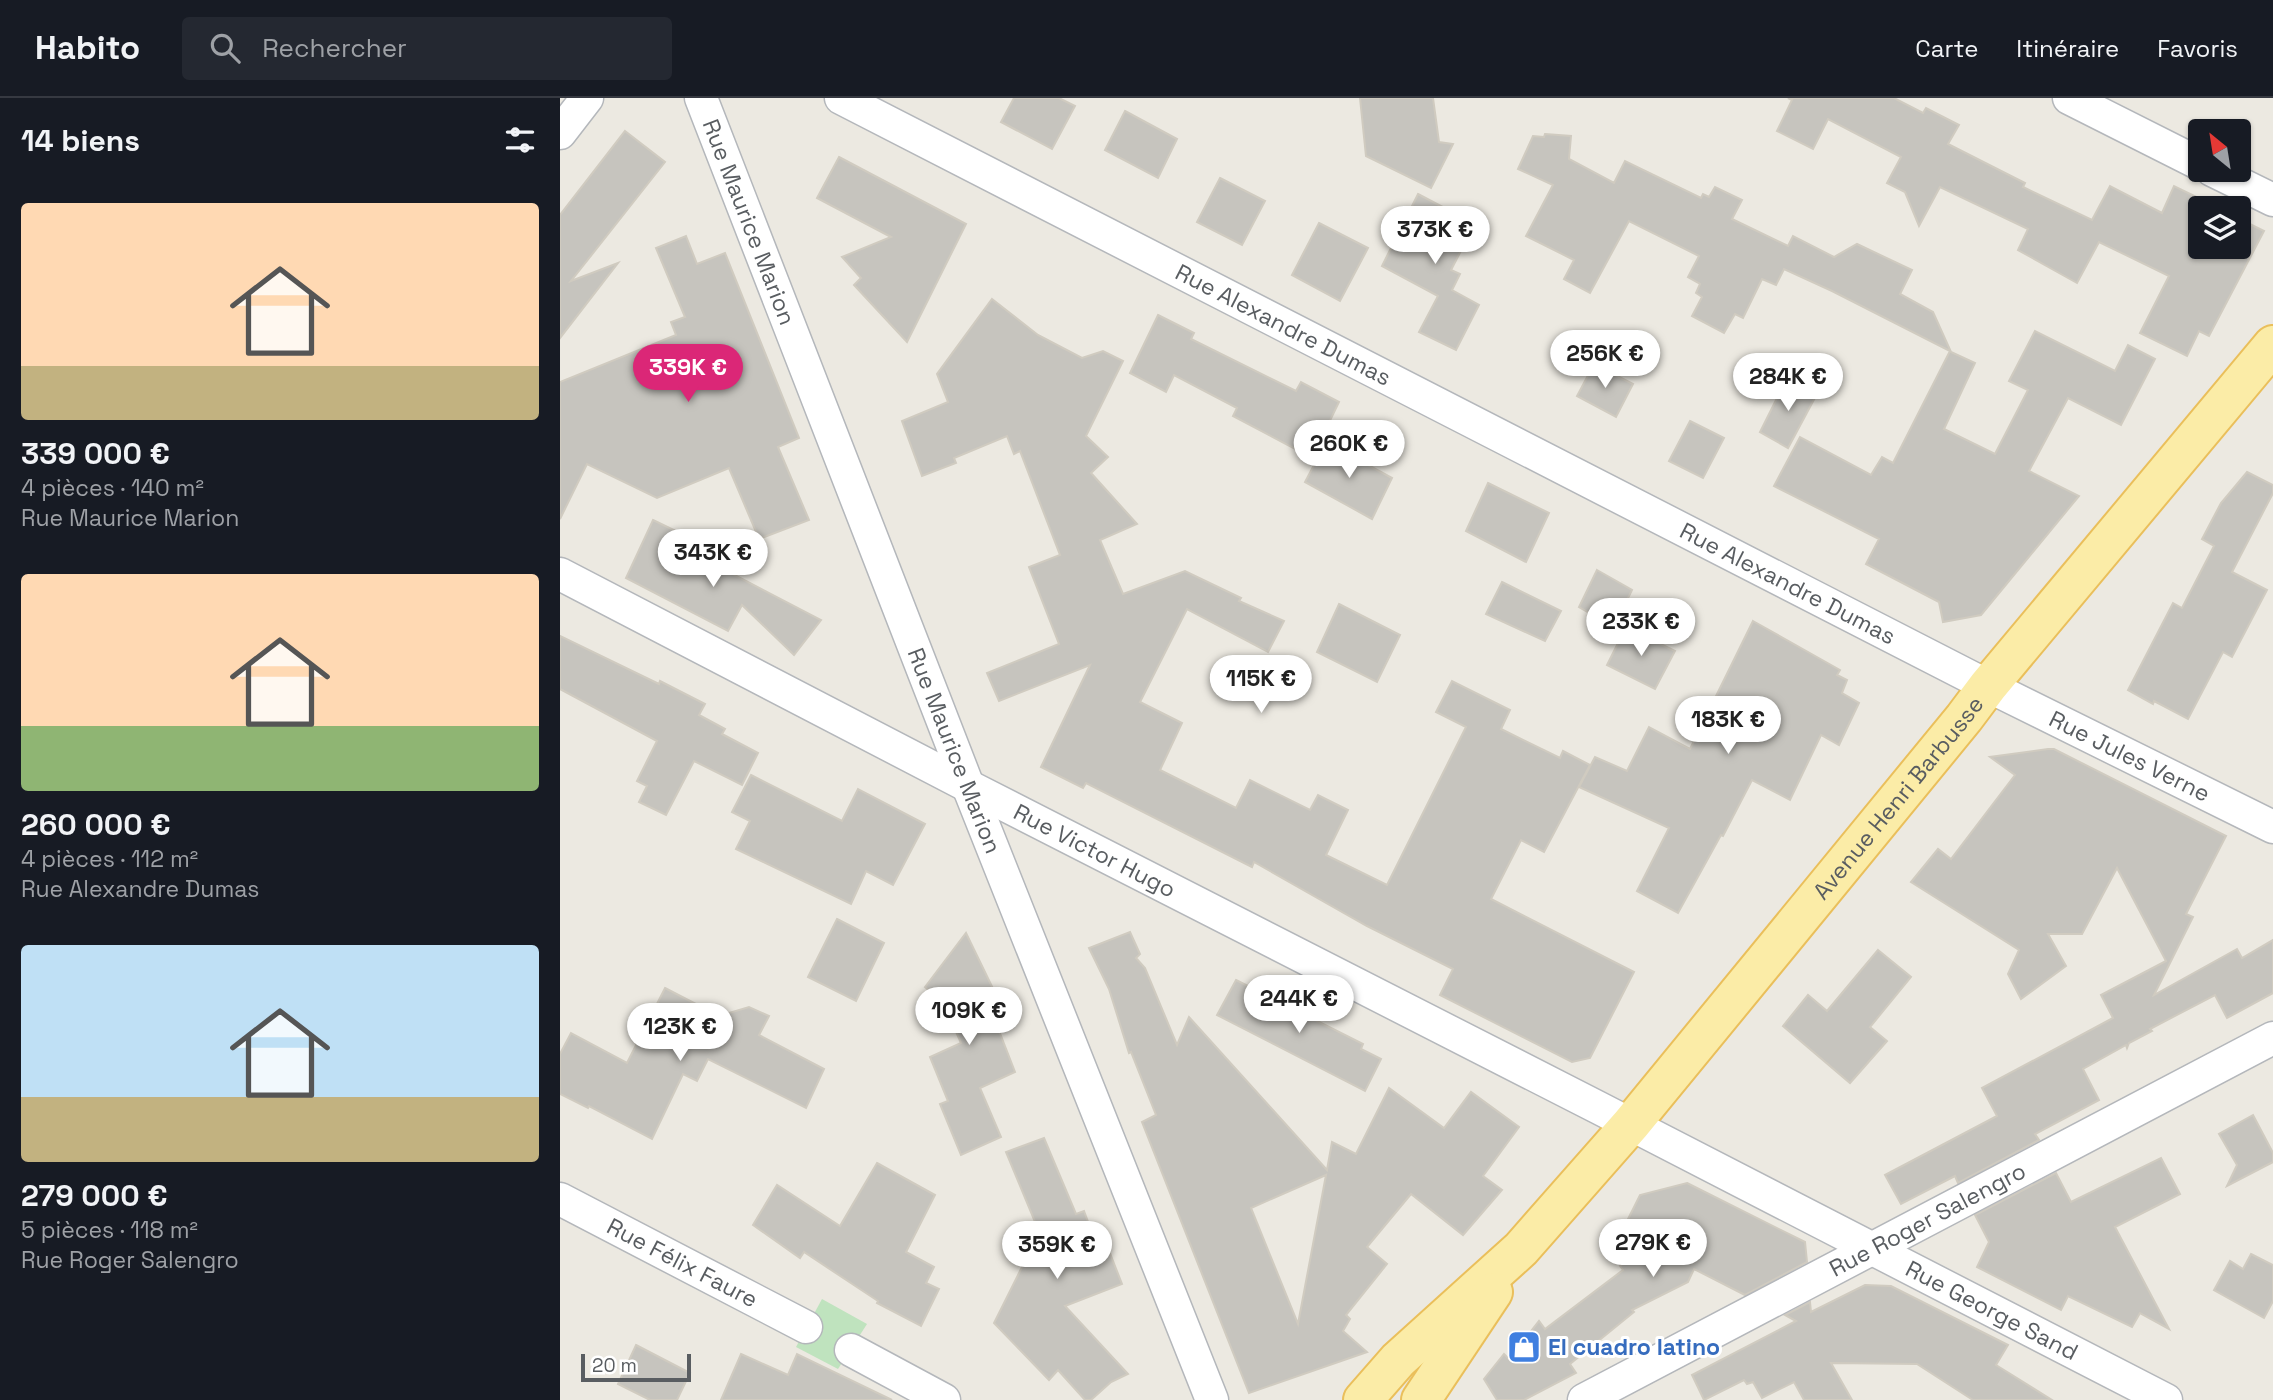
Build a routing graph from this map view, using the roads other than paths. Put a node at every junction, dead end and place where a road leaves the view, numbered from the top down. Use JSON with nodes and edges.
{"nodes":[{"id":1,"x":587,"y":98,"type":"edge"},
{"id":2,"x":701,"y":98,"type":"edge"},
{"id":3,"x":841,"y":98,"type":"edge"},
{"id":4,"x":2069,"y":98,"type":"edge"},
{"id":5,"x":560,"y":133,"type":"edge"},
{"id":6,"x":2188,"y":157,"type":"edge"},
{"id":7,"x":2236,"y":182,"type":"edge"},
{"id":8,"x":2273,"y":200,"type":"edge"},
{"id":9,"x":2273,"y":345,"type":"edge"},
{"id":10,"x":560,"y":574,"type":"edge"},
{"id":11,"x":1988,"y":687,"type":"junction"},
{"id":12,"x":968,"y":786,"type":"junction"},
{"id":13,"x":2273,"y":827,"type":"edge"},
{"id":14,"x":2273,"y":1038,"type":"edge"},
{"id":15,"x":1631,"y":1124,"type":"junction"},
{"id":16,"x":560,"y":1199,"type":"edge"},
{"id":17,"x":1869,"y":1248,"type":"junction"},
{"id":18,"x":1521,"y":1249,"type":"junction"},
{"id":19,"x":806,"y":1327,"type":"dead end"},
{"id":20,"x":851,"y":1350,"type":"dead end"},
{"id":21,"x":944,"y":1400,"type":"edge"},
{"id":22,"x":1212,"y":1400,"type":"edge"},
{"id":23,"x":1363,"y":1400,"type":"edge"},
{"id":24,"x":1422,"y":1400,"type":"edge"},
{"id":25,"x":1584,"y":1400,"type":"edge"},
{"id":26,"x":2166,"y":1400,"type":"edge"}],
"edges":[{"from":1,"to":5,"type":"street"},
{"from":2,"to":12,"type":"street","name":"Rue Maurice Marion"},
{"from":3,"to":11,"type":"street","name":"Rue Alexandre Dumas"},
{"from":4,"to":6,"type":"street"},
{"from":7,"to":8,"type":"street"},
{"from":9,"to":11,"type":"main road","name":"Avenue Henri Barbusse"},
{"from":10,"to":12,"type":"street","name":"Rue Victor Hugo"},
{"from":11,"to":13,"type":"street","name":"Rue Jules Verne"},
{"from":11,"to":15,"type":"main road","name":"Avenue Henri Barbusse"},
{"from":12,"to":15,"type":"street","name":"Rue Victor Hugo"},
{"from":12,"to":22,"type":"street","name":"Rue Maurice Marion"},
{"from":14,"to":17,"type":"street","name":"Rue Roger Salengro"},
{"from":15,"to":17,"type":"street","name":"Rue George Sand"},
{"from":15,"to":18,"type":"main road","name":"Avenue Henri Barbusse"},
{"from":16,"to":19,"type":"street","name":"Rue Félix Faure"},
{"from":17,"to":25,"type":"street","name":"Rue Roger Salengro"},
{"from":17,"to":26,"type":"street","name":"Rue George Sand"},
{"from":18,"to":23,"type":"main road","name":"Avenue Henri Barbusse"},
{"from":18,"to":24,"type":"main road","name":"Avenue Henri Barbusse"},
{"from":20,"to":21,"type":"street"}]}
